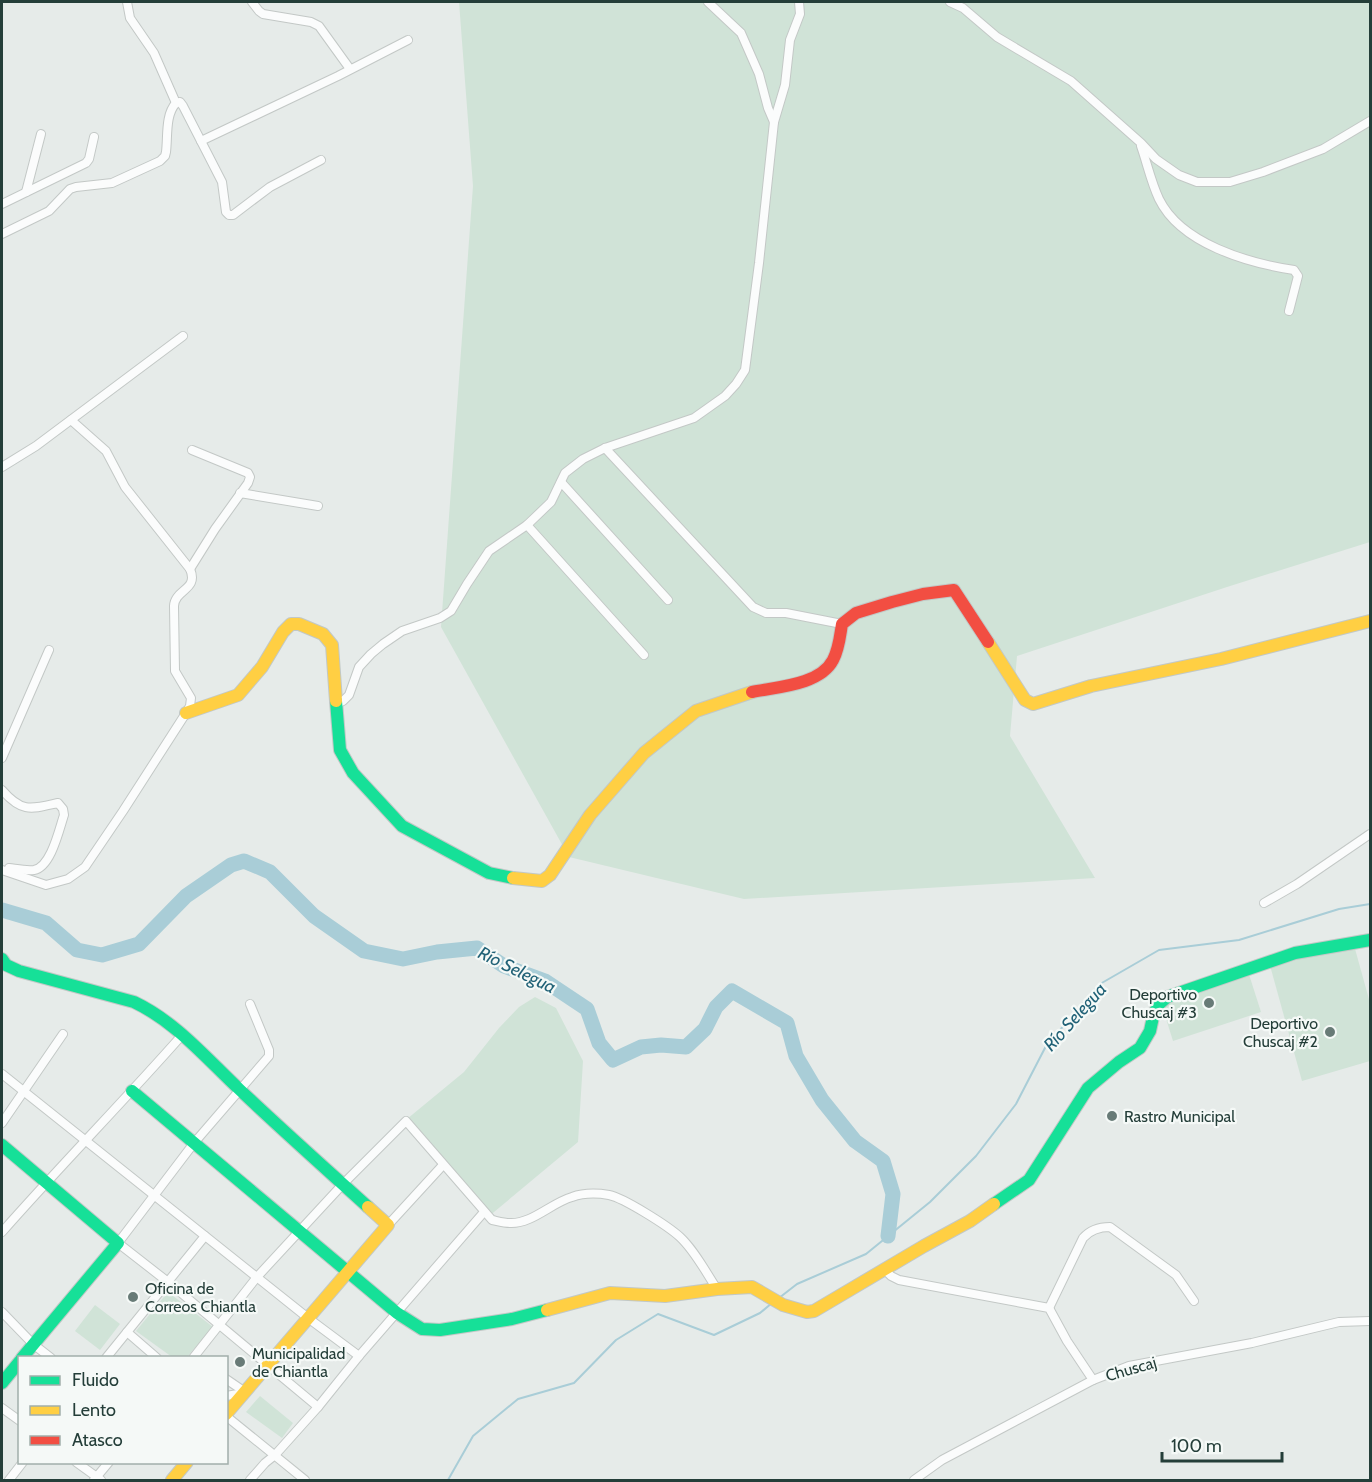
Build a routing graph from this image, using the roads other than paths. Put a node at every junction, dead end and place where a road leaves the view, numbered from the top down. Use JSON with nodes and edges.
{"nodes":[{"id":1,"x":127,"y":2,"type":"edge"},
{"id":2,"x":252,"y":2,"type":"edge"},
{"id":3,"x":708,"y":2,"type":"edge"},
{"id":4,"x":799,"y":2,"type":"edge"},
{"id":5,"x":950,"y":2,"type":"edge"},
{"id":6,"x":408,"y":40,"type":"dead end"},
{"id":7,"x":350,"y":69,"type":"junction"},
{"id":8,"x":176,"y":103,"type":"junction"},
{"id":9,"x":1371,"y":121,"type":"edge"},
{"id":10,"x":774,"y":122,"type":"junction"},
{"id":11,"x":41,"y":134,"type":"dead end"},
{"id":12,"x":94,"y":137,"type":"dead end"},
{"id":13,"x":201,"y":141,"type":"junction"},
{"id":14,"x":1141,"y":143,"type":"junction"},
{"id":15,"x":321,"y":160,"type":"dead end"},
{"id":16,"x":27,"y":192,"type":"junction"},
{"id":17,"x":2,"y":204,"type":"edge"},
{"id":18,"x":2,"y":234,"type":"edge"},
{"id":19,"x":1289,"y":311,"type":"dead end"},
{"id":20,"x":183,"y":336,"type":"dead end"},
{"id":21,"x":70,"y":420,"type":"junction"},
{"id":22,"x":605,"y":448,"type":"junction"},
{"id":23,"x":192,"y":450,"type":"dead end"},
{"id":24,"x":2,"y":466,"type":"edge"},
{"id":25,"x":561,"y":482,"type":"junction"},
{"id":26,"x":240,"y":493,"type":"junction"},
{"id":27,"x":318,"y":506,"type":"dead end"},
{"id":28,"x":527,"y":525,"type":"junction"},
{"id":29,"x":190,"y":569,"type":"junction"},
{"id":30,"x":668,"y":600,"type":"dead end"},
{"id":31,"x":1371,"y":621,"type":"edge"},
{"id":32,"x":842,"y":624,"type":"junction"},
{"id":33,"x":49,"y":650,"type":"dead end"},
{"id":34,"x":645,"y":655,"type":"dead end"},
{"id":35,"x":336,"y":704,"type":"junction"},
{"id":36,"x":186,"y":713,"type":"junction"},
{"id":37,"x":2,"y":758,"type":"edge"},
{"id":38,"x":2,"y":790,"type":"edge"},
{"id":39,"x":1371,"y":834,"type":"edge"},
{"id":40,"x":2,"y":869,"type":"edge"},
{"id":41,"x":1264,"y":903,"type":"dead end"},
{"id":42,"x":1371,"y":940,"type":"edge"},
{"id":43,"x":3,"y":964,"type":"edge"},
{"id":44,"x":250,"y":1004,"type":"dead end"},
{"id":45,"x":63,"y":1034,"type":"dead end"},
{"id":46,"x":183,"y":1034,"type":"junction"},
{"id":47,"x":2,"y":1074,"type":"edge"},
{"id":48,"x":240,"y":1090,"type":"junction"},
{"id":49,"x":24,"y":1091,"type":"junction"},
{"id":50,"x":132,"y":1091,"type":"junction"},
{"id":51,"x":2,"y":1123,"type":"edge"},
{"id":52,"x":85,"y":1140,"type":"junction"},
{"id":53,"x":194,"y":1143,"type":"junction"},
{"id":54,"x":2,"y":1145,"type":"edge"},
{"id":55,"x":443,"y":1165,"type":"junction"},
{"id":56,"x":45,"y":1183,"type":"junction"},
{"id":57,"x":343,"y":1184,"type":"junction"},
{"id":58,"x":155,"y":1195,"type":"junction"},
{"id":59,"x":484,"y":1212,"type":"junction"},
{"id":60,"x":388,"y":1225,"type":"junction"},
{"id":61,"x":298,"y":1231,"type":"junction"},
{"id":62,"x":2,"y":1232,"type":"edge"},
{"id":63,"x":205,"y":1236,"type":"junction"},
{"id":64,"x":118,"y":1243,"type":"junction"},
{"id":65,"x":885,"y":1270,"type":"junction"},
{"id":66,"x":349,"y":1272,"type":"junction"},
{"id":67,"x":257,"y":1277,"type":"junction"},
{"id":68,"x":168,"y":1282,"type":"junction"},
{"id":69,"x":717,"y":1289,"type":"junction"},
{"id":70,"x":1194,"y":1301,"type":"dead end"},
{"id":71,"x":1050,"y":1308,"type":"junction"},
{"id":72,"x":2,"y":1312,"type":"edge"},
{"id":73,"x":397,"y":1313,"type":"junction"},
{"id":74,"x":308,"y":1318,"type":"junction"},
{"id":75,"x":1371,"y":1321,"type":"edge"},
{"id":76,"x":218,"y":1324,"type":"junction"},
{"id":77,"x":127,"y":1332,"type":"junction"},
{"id":78,"x":33,"y":1344,"type":"junction"},
{"id":79,"x":23,"y":1356,"type":"edge"},
{"id":80,"x":48,"y":1356,"type":"edge"},
{"id":81,"x":108,"y":1356,"type":"edge"},
{"id":82,"x":156,"y":1356,"type":"edge"},
{"id":83,"x":196,"y":1356,"type":"edge"},
{"id":84,"x":359,"y":1356,"type":"junction"},
{"id":85,"x":18,"y":1363,"type":"edge"},
{"id":86,"x":267,"y":1365,"type":"junction"},
{"id":87,"x":228,"y":1380,"type":"edge"},
{"id":88,"x":1093,"y":1380,"type":"junction"},
{"id":89,"x":2,"y":1383,"type":"edge"},
{"id":90,"x":244,"y":1392,"type":"junction"},
{"id":91,"x":228,"y":1396,"type":"edge"},
{"id":92,"x":318,"y":1407,"type":"junction"},
{"id":93,"x":2,"y":1408,"type":"edge"},
{"id":94,"x":228,"y":1412,"type":"edge"},
{"id":95,"x":228,"y":1417,"type":"edge"},
{"id":96,"x":18,"y":1420,"type":"edge"},
{"id":97,"x":275,"y":1455,"type":"junction"},
{"id":98,"x":21,"y":1464,"type":"edge"},
{"id":99,"x":78,"y":1464,"type":"edge"},
{"id":100,"x":108,"y":1464,"type":"edge"},
{"id":101,"x":185,"y":1464,"type":"edge"},
{"id":102,"x":97,"y":1479,"type":"edge"},
{"id":103,"x":9,"y":1480,"type":"edge"},
{"id":104,"x":172,"y":1480,"type":"edge"},
{"id":105,"x":250,"y":1480,"type":"edge"},
{"id":106,"x":305,"y":1480,"type":"edge"},
{"id":107,"x":914,"y":1480,"type":"edge"}],
"edges":[{"from":1,"to":8,"type":"street"},
{"from":2,"to":7,"type":"street"},
{"from":3,"to":10,"type":"street"},
{"from":4,"to":10,"type":"street"},
{"from":5,"to":14,"type":"street"},
{"from":6,"to":7,"type":"street"},
{"from":7,"to":13,"type":"street"},
{"from":8,"to":13,"type":"street"},
{"from":8,"to":18,"type":"street"},
{"from":9,"to":14,"type":"street"},
{"from":10,"to":22,"type":"street"},
{"from":11,"to":16,"type":"street"},
{"from":12,"to":16,"type":"street"},
{"from":13,"to":15,"type":"street"},
{"from":14,"to":19,"type":"street"},
{"from":16,"to":17,"type":"street"},
{"from":20,"to":21,"type":"street"},
{"from":21,"to":24,"type":"street"},
{"from":21,"to":29,"type":"street"},
{"from":22,"to":25,"type":"street"},
{"from":22,"to":32,"type":"street"},
{"from":23,"to":26,"type":"street"},
{"from":25,"to":28,"type":"street"},
{"from":25,"to":30,"type":"street"},
{"from":26,"to":27,"type":"street"},
{"from":26,"to":29,"type":"street"},
{"from":28,"to":34,"type":"street"},
{"from":28,"to":35,"type":"street"},
{"from":29,"to":36,"type":"street"},
{"from":31,"to":32,"type":"street"},
{"from":32,"to":35,"type":"street"},
{"from":33,"to":37,"type":"street"},
{"from":35,"to":36,"type":"street"},
{"from":36,"to":40,"type":"street"},
{"from":38,"to":40,"type":"street"},
{"from":39,"to":41,"type":"street"},
{"from":42,"to":65,"type":"street"},
{"from":43,"to":46,"type":"street"},
{"from":44,"to":48,"type":"street"},
{"from":45,"to":49,"type":"street"},
{"from":46,"to":48,"type":"street"},
{"from":46,"to":50,"type":"street"},
{"from":47,"to":49,"type":"street"},
{"from":48,"to":53,"type":"street"},
{"from":48,"to":57,"type":"street"},
{"from":49,"to":51,"type":"street"},
{"from":49,"to":52,"type":"street"},
{"from":50,"to":52,"type":"street"},
{"from":50,"to":53,"type":"street"},
{"from":52,"to":56,"type":"street"},
{"from":52,"to":58,"type":"street"},
{"from":53,"to":58,"type":"street"},
{"from":53,"to":61,"type":"street"},
{"from":54,"to":56,"type":"street"},
{"from":55,"to":57,"type":"street"},
{"from":55,"to":59,"type":"street"},
{"from":55,"to":60,"type":"street"},
{"from":56,"to":62,"type":"street"},
{"from":56,"to":64,"type":"street"},
{"from":57,"to":60,"type":"street"},
{"from":57,"to":61,"type":"street"},
{"from":58,"to":63,"type":"street"},
{"from":58,"to":64,"type":"street"},
{"from":59,"to":69,"type":"street"},
{"from":59,"to":73,"type":"street"},
{"from":60,"to":66,"type":"street"},
{"from":61,"to":66,"type":"street"},
{"from":61,"to":67,"type":"street"},
{"from":63,"to":67,"type":"street"},
{"from":63,"to":68,"type":"street"},
{"from":64,"to":68,"type":"street"},
{"from":64,"to":78,"type":"street"},
{"from":65,"to":69,"type":"street"},
{"from":65,"to":71,"type":"street"},
{"from":66,"to":73,"type":"street"},
{"from":66,"to":74,"type":"street"},
{"from":67,"to":74,"type":"street"},
{"from":67,"to":76,"type":"street"},
{"from":68,"to":76,"type":"street"},
{"from":68,"to":77,"type":"street"},
{"from":69,"to":73,"type":"street"},
{"from":70,"to":71,"type":"street"},
{"from":71,"to":88,"type":"street"},
{"from":72,"to":78,"type":"street"},
{"from":73,"to":84,"type":"street"},
{"from":74,"to":84,"type":"street"},
{"from":74,"to":86,"type":"street"},
{"from":75,"to":88,"type":"street","name":"Chuscaj"},
{"from":76,"to":83,"type":"street"},
{"from":76,"to":86,"type":"street"},
{"from":77,"to":81,"type":"street"},
{"from":77,"to":82,"type":"street"},
{"from":78,"to":79,"type":"street"},
{"from":78,"to":80,"type":"street"},
{"from":84,"to":92,"type":"street"},
{"from":85,"to":89,"type":"street"},
{"from":86,"to":90,"type":"street"},
{"from":86,"to":92,"type":"street"},
{"from":87,"to":90,"type":"street"},
{"from":88,"to":107,"type":"street","name":"Chuscaj"},
{"from":90,"to":91,"type":"street"},
{"from":90,"to":94,"type":"street"},
{"from":92,"to":97,"type":"street"},
{"from":93,"to":96,"type":"street"},
{"from":95,"to":97,"type":"street"},
{"from":97,"to":105,"type":"street"},
{"from":97,"to":106,"type":"street"},
{"from":98,"to":103,"type":"street"},
{"from":99,"to":102,"type":"street"},
{"from":100,"to":102,"type":"street"},
{"from":101,"to":104,"type":"street"}]}
